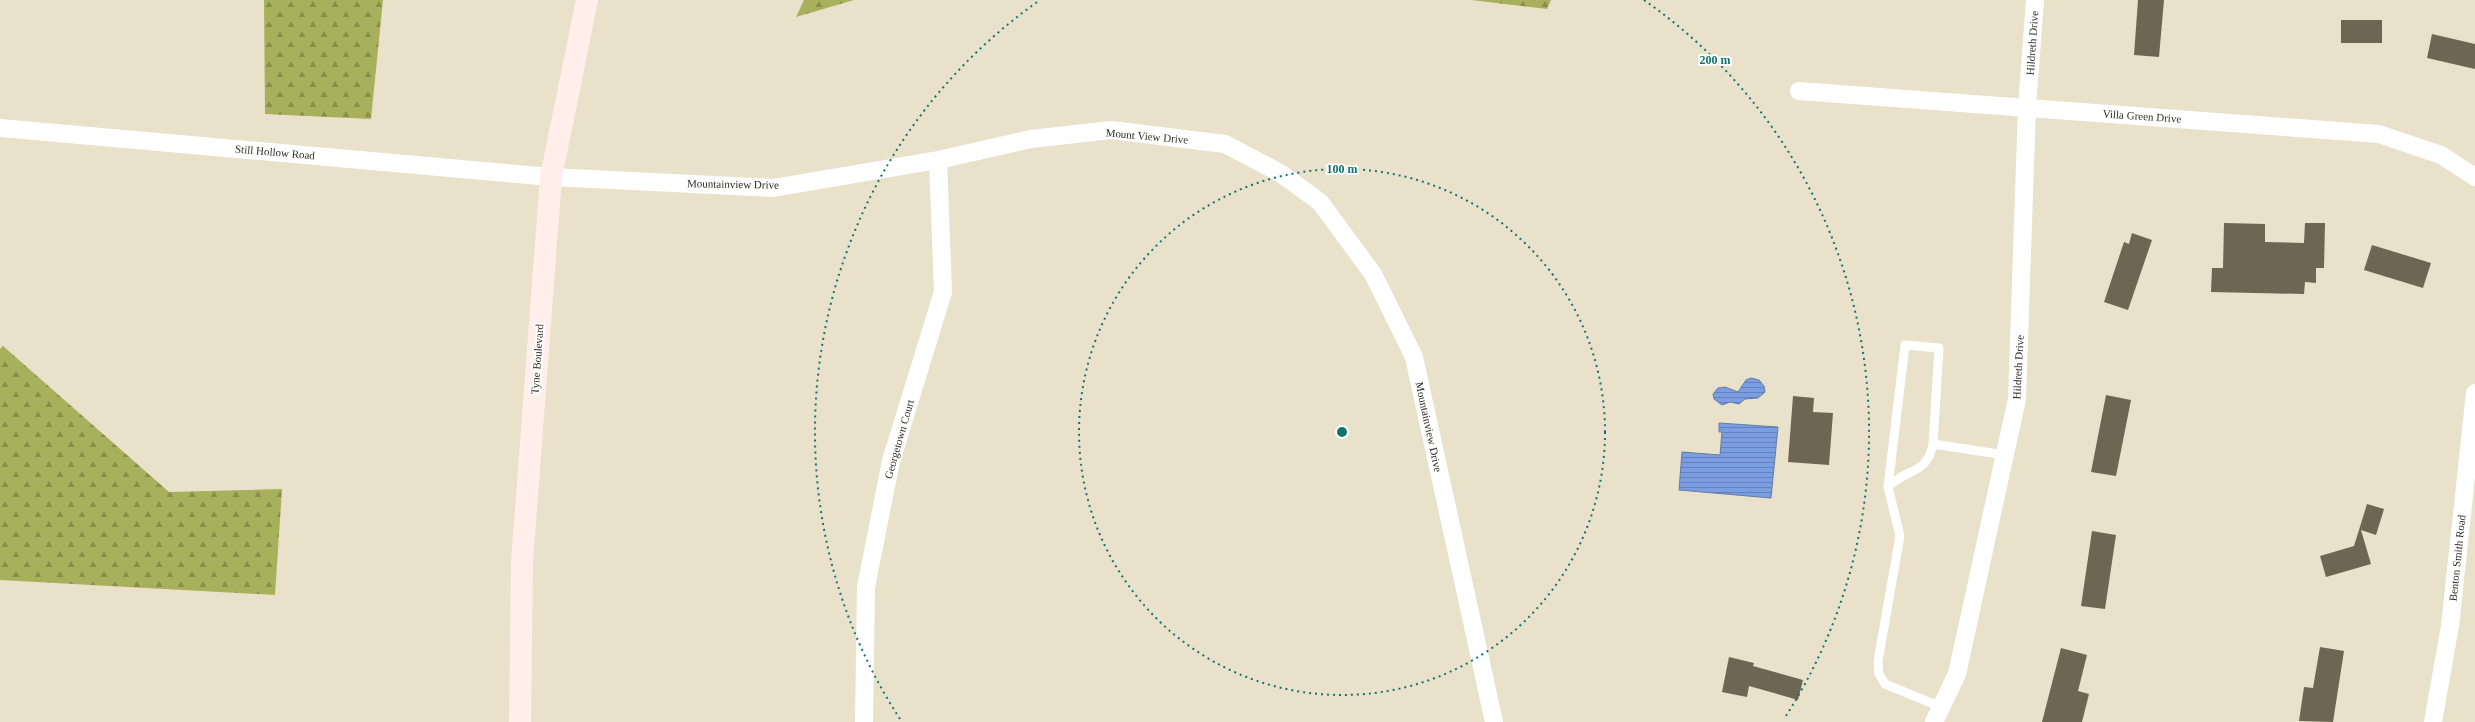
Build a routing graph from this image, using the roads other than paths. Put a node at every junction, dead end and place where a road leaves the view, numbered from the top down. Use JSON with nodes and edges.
{"nodes":[{"id":1,"x":587,"y":0,"type":"edge"},
{"id":2,"x":2035,"y":0,"type":"edge"},
{"id":3,"x":1798,"y":91,"type":"dead end"},
{"id":4,"x":2027,"y":107,"type":"junction"},
{"id":5,"x":1,"y":133,"type":"edge"},
{"id":6,"x":938,"y":160,"type":"junction"},
{"id":7,"x":1280,"y":173,"type":"joint"},
{"id":8,"x":551,"y":176,"type":"junction"},
{"id":9,"x":2475,"y":177,"type":"edge"},
{"id":10,"x":2475,"y":393,"type":"edge"},
{"id":11,"x":1933,"y":444,"type":"junction"},
{"id":12,"x":2005,"y":455,"type":"junction"},
{"id":13,"x":1888,"y":487,"type":"junction"},
{"id":14,"x":1938,"y":715,"type":"edge"},
{"id":15,"x":520,"y":722,"type":"edge"},
{"id":16,"x":864,"y":722,"type":"edge"},
{"id":17,"x":1494,"y":722,"type":"edge"},
{"id":18,"x":2432,"y":722,"type":"edge"}],
"edges":[{"from":1,"to":8,"type":"street","name":"Tyne Boulevard"},
{"from":2,"to":4,"type":"street","name":"Hildreth Drive"},
{"from":3,"to":4,"type":"street","name":"Villa Green Drive"},
{"from":4,"to":9,"type":"street","name":"Villa Green Drive"},
{"from":4,"to":12,"type":"street","name":"Hildreth Drive"},
{"from":5,"to":8,"type":"street","name":"Still Hollow Road"},
{"from":6,"to":7,"type":"street","name":"Mount View Drive"},
{"from":6,"to":8,"type":"street","name":"Mountainview Drive"},
{"from":6,"to":16,"type":"street","name":"Georgetown Court"},
{"from":7,"to":17,"type":"street","name":"Mountainview Drive"},
{"from":8,"to":15,"type":"street","name":"Tyne Boulevard"},
{"from":10,"to":18,"type":"street","name":"Benton Smith Road"},
{"from":11,"to":12,"type":"lane"},
{"from":11,"to":13,"type":"lane"},
{"from":11,"to":13,"type":"lane"},
{"from":12,"to":14,"type":"street","name":"Hildreth Drive"},
{"from":13,"to":14,"type":"lane"}]}
